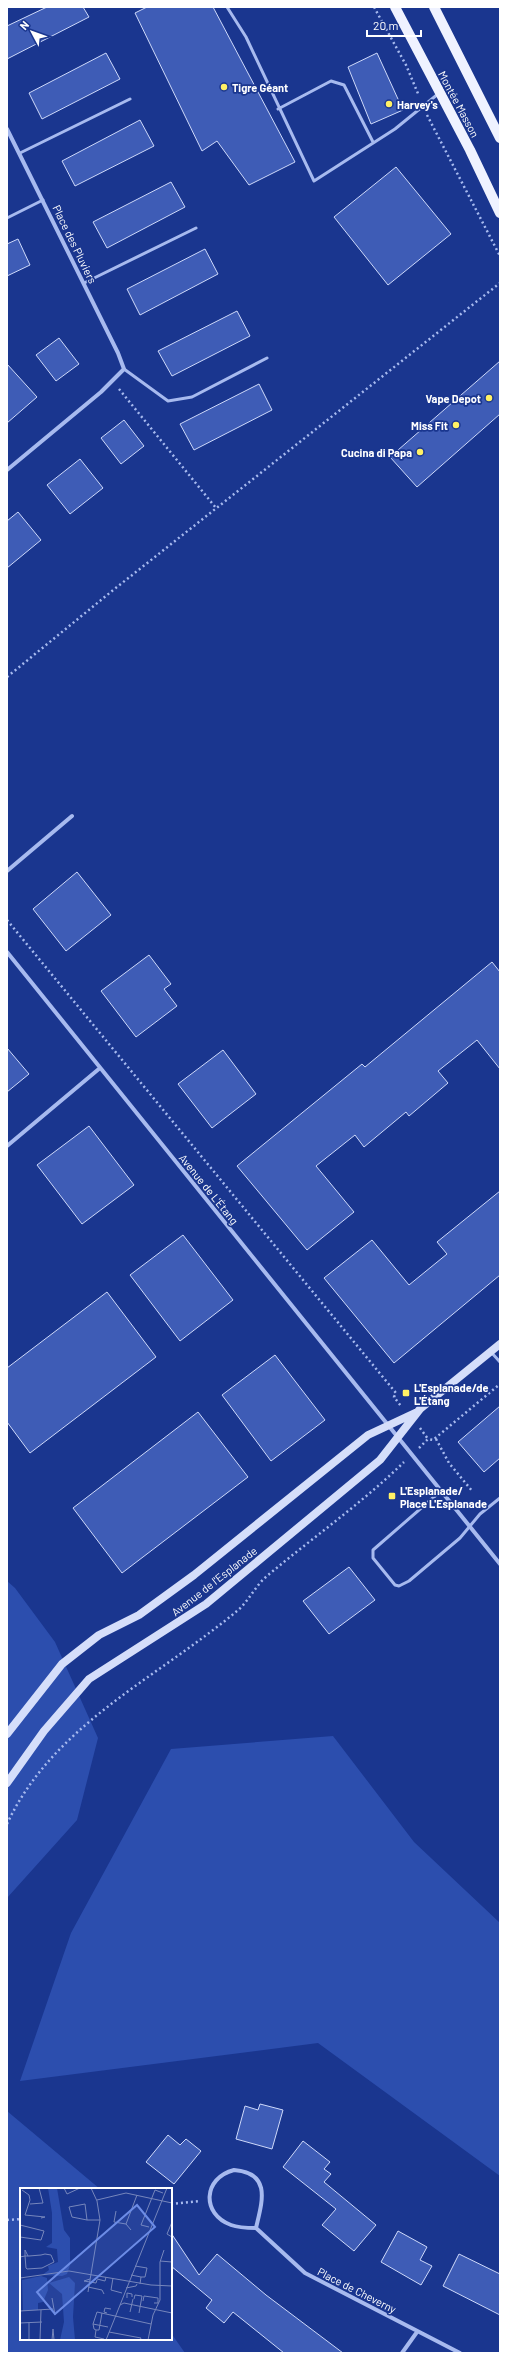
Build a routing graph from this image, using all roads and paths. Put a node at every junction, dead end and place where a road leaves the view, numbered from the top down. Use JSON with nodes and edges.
{"nodes":[{"id":1,"x":227,"y":7,"type":"edge"},
{"id":2,"x":374,"y":7,"type":"edge"},
{"id":3,"x":395,"y":7,"type":"edge"},
{"id":4,"x":434,"y":7,"type":"edge"},
{"id":5,"x":440,"y":93,"type":"junction"},
{"id":6,"x":130,"y":99,"type":"dead end"},
{"id":7,"x":420,"y":99,"type":"dead end"},
{"id":8,"x":278,"y":109,"type":"junction"},
{"id":9,"x":431,"y":122,"type":"dead end"},
{"id":10,"x":7,"y":129,"type":"edge"},
{"id":11,"x":500,"y":138,"type":"edge"},
{"id":12,"x":373,"y":142,"type":"junction"},
{"id":13,"x":20,"y":153,"type":"junction"},
{"id":14,"x":43,"y":200,"type":"junction"},
{"id":15,"x":500,"y":213,"type":"edge"},
{"id":16,"x":7,"y":218,"type":"edge"},
{"id":17,"x":196,"y":228,"type":"dead end"},
{"id":18,"x":500,"y":256,"type":"edge"},
{"id":19,"x":84,"y":283,"type":"junction"},
{"id":20,"x":500,"y":283,"type":"edge"},
{"id":21,"x":267,"y":358,"type":"dead end"},
{"id":22,"x":124,"y":369,"type":"junction"},
{"id":23,"x":112,"y":381,"type":"junction"},
{"id":24,"x":7,"y":470,"type":"edge"},
{"id":25,"x":216,"y":508,"type":"junction"},
{"id":26,"x":7,"y":677,"type":"edge"},
{"id":27,"x":72,"y":816,"type":"dead end"},
{"id":28,"x":7,"y":872,"type":"edge"},
{"id":29,"x":7,"y":920,"type":"edge"},
{"id":30,"x":7,"y":952,"type":"edge"},
{"id":31,"x":100,"y":1068,"type":"junction"},
{"id":32,"x":7,"y":1146,"type":"edge"},
{"id":33,"x":500,"y":1344,"type":"edge"},
{"id":34,"x":491,"y":1352,"type":"junction"},
{"id":35,"x":500,"y":1362,"type":"edge"},
{"id":36,"x":500,"y":1384,"type":"edge"},
{"id":37,"x":394,"y":1397,"type":"dead end"},
{"id":38,"x":417,"y":1412,"type":"junction"},
{"id":39,"x":389,"y":1425,"type":"junction"},
{"id":40,"x":398,"y":1436,"type":"junction"},
{"id":41,"x":428,"y":1439,"type":"dead end"},
{"id":42,"x":436,"y":1439,"type":"junction"},
{"id":43,"x":398,"y":1469,"type":"dead end"},
{"id":44,"x":442,"y":1490,"type":"junction"},
{"id":45,"x":473,"y":1492,"type":"dead end"},
{"id":46,"x":500,"y":1498,"type":"edge"},
{"id":47,"x":470,"y":1526,"type":"junction"},
{"id":48,"x":500,"y":1564,"type":"edge"},
{"id":49,"x":7,"y":1734,"type":"edge"},
{"id":50,"x":7,"y":1782,"type":"edge"},
{"id":51,"x":7,"y":1824,"type":"edge"},
{"id":52,"x":202,"y":2201,"type":"dead end"},
{"id":53,"x":172,"y":2204,"type":"edge"},
{"id":54,"x":20,"y":2219,"type":"edge"},
{"id":55,"x":7,"y":2220,"type":"edge"},
{"id":56,"x":256,"y":2228,"type":"junction"},
{"id":57,"x":418,"y":2332,"type":"junction"},
{"id":58,"x":402,"y":2353,"type":"edge"},
{"id":59,"x":460,"y":2353,"type":"edge"}],
"edges":[{"from":1,"to":8,"type":"lane"},
{"from":2,"to":7,"type":"path"},
{"from":3,"to":5,"type":"main road","name":"Montée Masson"},
{"from":4,"to":11,"type":"main road","name":"Montée Masson"},
{"from":5,"to":12,"type":"lane"},
{"from":5,"to":15,"type":"main road","name":"Montée Masson"},
{"from":6,"to":13,"type":"lane"},
{"from":8,"to":12,"type":"lane"},
{"from":8,"to":12,"type":"lane"},
{"from":9,"to":18,"type":"path"},
{"from":10,"to":13,"type":"street","name":"Place des Pluviers"},
{"from":13,"to":14,"type":"street","name":"Place des Pluviers"},
{"from":14,"to":16,"type":"lane"},
{"from":14,"to":19,"type":"street","name":"Place des Pluviers"},
{"from":17,"to":19,"type":"lane"},
{"from":19,"to":22,"type":"street","name":"Place des Pluviers"},
{"from":20,"to":25,"type":"path"},
{"from":21,"to":22,"type":"lane"},
{"from":22,"to":23,"type":"street"},
{"from":23,"to":24,"type":"street"},
{"from":23,"to":25,"type":"path"},
{"from":25,"to":26,"type":"path"},
{"from":27,"to":28,"type":"street"},
{"from":29,"to":37,"type":"path","name":"Avenue de L'Étang"},
{"from":30,"to":31,"type":"street","name":"Avenue de L'Étang"},
{"from":31,"to":32,"type":"street"},
{"from":31,"to":39,"type":"street","name":"Avenue de L'Étang"},
{"from":33,"to":34,"type":"street","name":"Avenue de l'Esplanade"},
{"from":34,"to":35,"type":"lane"},
{"from":34,"to":38,"type":"street","name":"Avenue de l'Esplanade"},
{"from":36,"to":42,"type":"path"},
{"from":38,"to":39,"type":"street","name":"Avenue de l'Esplanade"},
{"from":38,"to":40,"type":"street","name":"Avenue de l'Esplanade"},
{"from":39,"to":40,"type":"street","name":"Avenue de L'Étang"},
{"from":39,"to":49,"type":"street","name":"Avenue de l'Esplanade"},
{"from":40,"to":44,"type":"street","name":"Avenue de L'Étang"},
{"from":40,"to":50,"type":"street","name":"Avenue de l'Esplanade"},
{"from":41,"to":42,"type":"path"},
{"from":42,"to":45,"type":"path"},
{"from":43,"to":51,"type":"path"},
{"from":44,"to":47,"type":"street","name":"Avenue de L'Étang"},
{"from":44,"to":47,"type":"lane"},
{"from":46,"to":47,"type":"lane"},
{"from":47,"to":48,"type":"street","name":"Avenue de L'Étang"},
{"from":52,"to":53,"type":"path"},
{"from":54,"to":55,"type":"path"},
{"from":56,"to":56,"type":"street"},
{"from":56,"to":57,"type":"street","name":"Place de Cheverny"},
{"from":57,"to":58,"type":"street"},
{"from":57,"to":59,"type":"street","name":"Place de Cheverny"}]}
